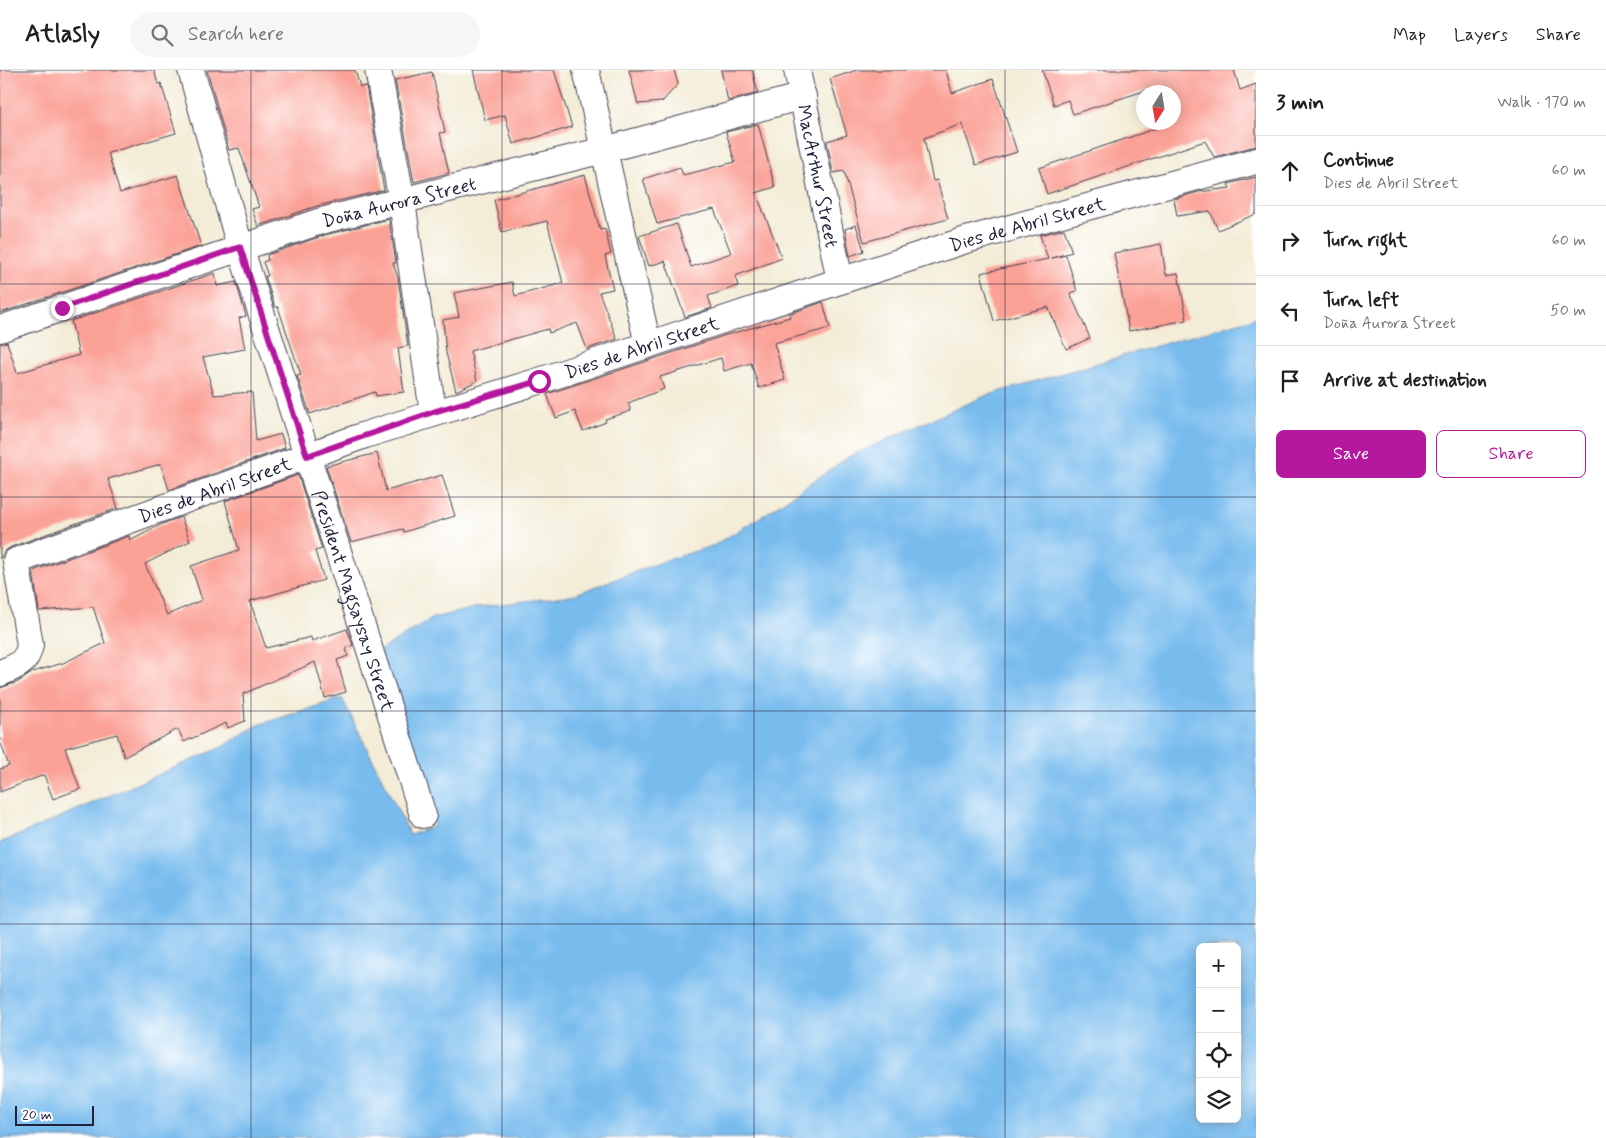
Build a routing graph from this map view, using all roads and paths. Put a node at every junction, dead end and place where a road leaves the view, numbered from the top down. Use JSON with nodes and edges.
{"nodes":[{"id":1,"x":191,"y":70,"type":"edge"},
{"id":2,"x":378,"y":70,"type":"edge"},
{"id":3,"x":586,"y":70,"type":"edge"},
{"id":4,"x":797,"y":70,"type":"edge"},
{"id":5,"x":803,"y":96,"type":"junction"},
{"id":6,"x":604,"y":150,"type":"junction"},
{"id":7,"x":1256,"y":161,"type":"edge"},
{"id":8,"x":402,"y":202,"type":"junction"},
{"id":9,"x":240,"y":247,"type":"junction"},
{"id":10,"x":840,"y":280,"type":"junction"},
{"id":11,"x":0,"y":329,"type":"edge"},
{"id":12,"x":648,"y":345,"type":"junction"},
{"id":13,"x":433,"y":412,"type":"junction"},
{"id":14,"x":307,"y":456,"type":"junction"},
{"id":15,"x":0,"y":673,"type":"edge"},
{"id":16,"x":423,"y":815,"type":"dead end"}],
"edges":[{"from":1,"to":9,"type":"street","name":"President Magsaysay Street"},
{"from":2,"to":8,"type":"street"},
{"from":3,"to":6,"type":"street"},
{"from":4,"to":5,"type":"street","name":"MacArthur Street"},
{"from":5,"to":6,"type":"street","name":"Doña Aurora Street"},
{"from":5,"to":10,"type":"street","name":"MacArthur Street"},
{"from":6,"to":8,"type":"street","name":"Doña Aurora Street"},
{"from":6,"to":12,"type":"street"},
{"from":7,"to":10,"type":"street","name":"Dies de Abril Street"},
{"from":8,"to":9,"type":"street","name":"Doña Aurora Street"},
{"from":8,"to":13,"type":"street"},
{"from":9,"to":11,"type":"street","name":"Doña Aurora Street"},
{"from":9,"to":14,"type":"street","name":"President Magsaysay Street"},
{"from":10,"to":12,"type":"street","name":"Dies de Abril Street"},
{"from":12,"to":13,"type":"street","name":"Dies de Abril Street"},
{"from":13,"to":14,"type":"street","name":"Dies de Abril Street"},
{"from":14,"to":15,"type":"street","name":"Dies de Abril Street"},
{"from":14,"to":16,"type":"street","name":"President Magsaysay Street"}]}
